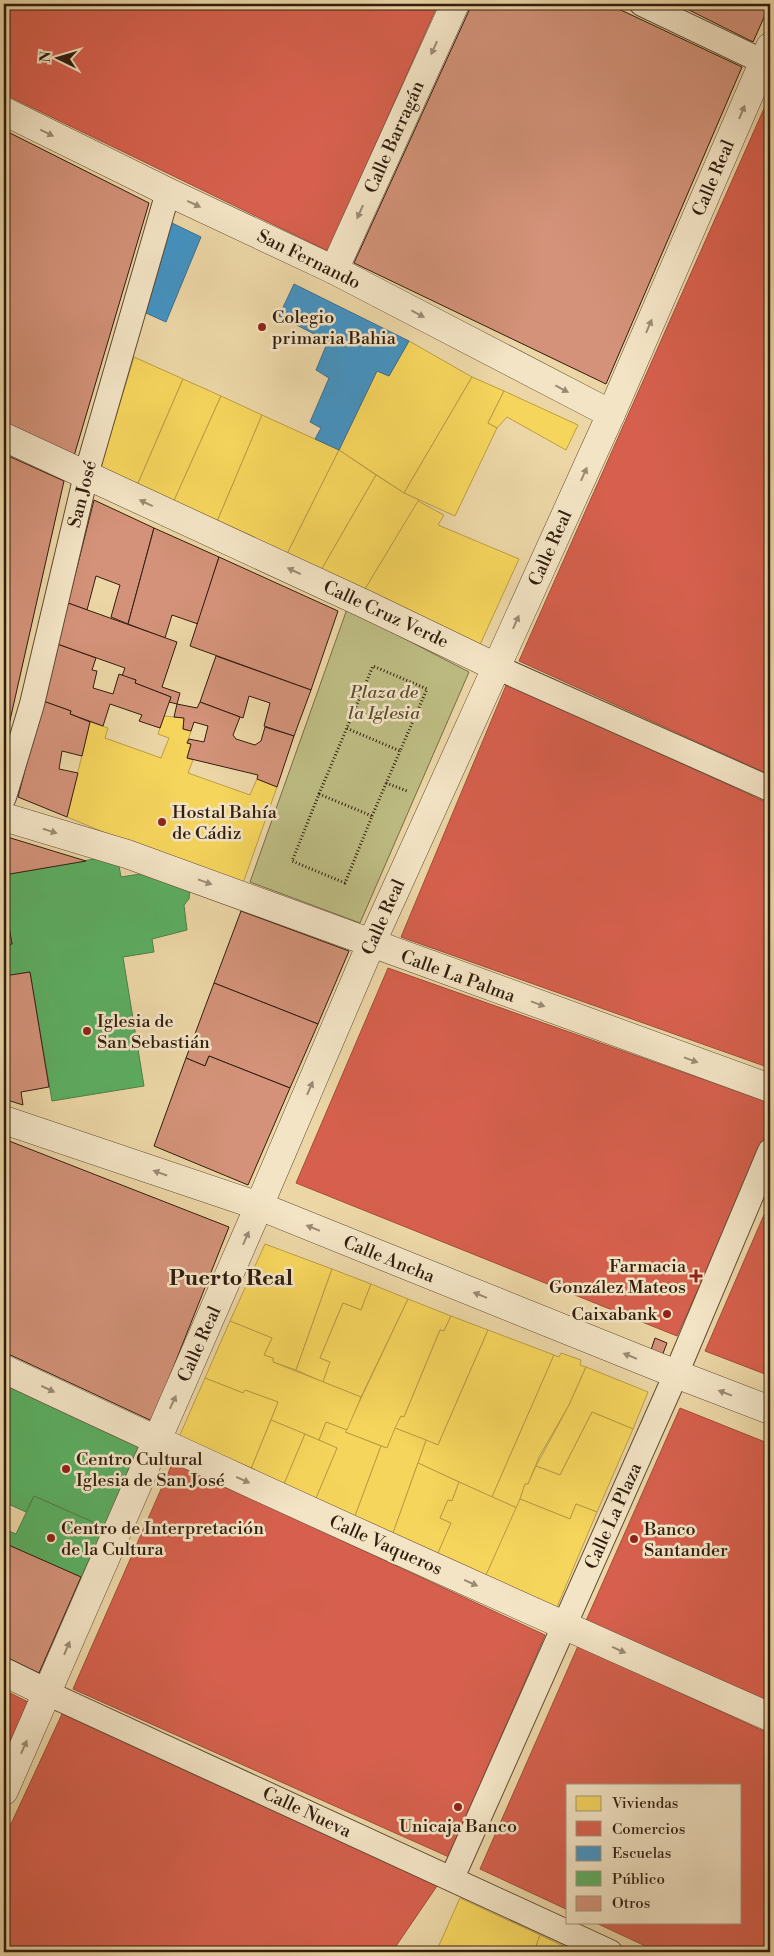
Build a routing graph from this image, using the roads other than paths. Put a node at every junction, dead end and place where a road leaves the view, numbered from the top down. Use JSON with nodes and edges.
{"nodes":[{"id":1,"x":455,"y":4,"type":"edge"},
{"id":2,"x":642,"y":4,"type":"edge"},
{"id":3,"x":768,"y":58,"type":"edge"},
{"id":4,"x":4,"y":111,"type":"edge"},
{"id":5,"x":168,"y":192,"type":"junction"},
{"id":6,"x":334,"y":270,"type":"junction"},
{"id":7,"x":611,"y":414,"type":"junction"},
{"id":8,"x":4,"y":437,"type":"edge"},
{"id":9,"x":86,"y":475,"type":"junction"},
{"id":10,"x":496,"y":667,"type":"junction"},
{"id":11,"x":770,"y":789,"type":"edge"},
{"id":12,"x":4,"y":797,"type":"edge"},
{"id":13,"x":4,"y":817,"type":"edge"},
{"id":14,"x":371,"y":944,"type":"junction"},
{"id":15,"x":770,"y":1088,"type":"edge"},
{"id":16,"x":4,"y":1120,"type":"edge"},
{"id":17,"x":770,"y":1152,"type":"edge"},
{"id":18,"x":259,"y":1206,"type":"junction"},
{"id":19,"x":4,"y":1369,"type":"edge"},
{"id":20,"x":676,"y":1374,"type":"junction"},
{"id":21,"x":770,"y":1410,"type":"edge"},
{"id":22,"x":156,"y":1440,"type":"junction"},
{"id":23,"x":564,"y":1626,"type":"junction"},
{"id":24,"x":4,"y":1672,"type":"edge"},
{"id":25,"x":47,"y":1693,"type":"junction"},
{"id":26,"x":770,"y":1717,"type":"edge"},
{"id":27,"x":4,"y":1791,"type":"edge"},
{"id":28,"x":452,"y":1878,"type":"junction"},
{"id":29,"x":610,"y":1952,"type":"edge"}],
"edges":[{"from":1,"to":6,"type":"street","name":"Calle Barragán","one_way":true},
{"from":2,"to":3,"type":"street"},
{"from":7,"to":3,"type":"street","name":"Calle Real","one_way":true},
{"from":4,"to":5,"type":"street","name":"San Fernando","one_way":true},
{"from":5,"to":6,"type":"street","name":"San Fernando","one_way":true},
{"from":5,"to":9,"type":"street","name":"San José"},
{"from":6,"to":7,"type":"street","name":"San Fernando","one_way":true},
{"from":10,"to":7,"type":"street","name":"Calle Real","one_way":true},
{"from":8,"to":9,"type":"street","name":"Calle Cruz Verde"},
{"from":10,"to":9,"type":"street","name":"Calle Cruz Verde","one_way":true},
{"from":9,"to":12,"type":"street","name":"San José"},
{"from":10,"to":11,"type":"street","name":"Calle Cruz Verde"},
{"from":10,"to":14,"type":"street","name":"Calle Real"},
{"from":13,"to":14,"type":"street","name":"Calle La Palma","one_way":true},
{"from":14,"to":15,"type":"street","name":"Calle La Palma","one_way":true},
{"from":18,"to":14,"type":"street","name":"Calle Real","one_way":true},
{"from":18,"to":16,"type":"street","name":"Calle Ancha","one_way":true},
{"from":17,"to":20,"type":"street","name":"Calle La Plaza"},
{"from":20,"to":18,"type":"street","name":"Calle Ancha","one_way":true},
{"from":22,"to":18,"type":"street","name":"Calle Real","one_way":true},
{"from":19,"to":22,"type":"street","name":"Calle Vaqueros","one_way":true},
{"from":21,"to":20,"type":"street","name":"Calle Ancha","one_way":true},
{"from":20,"to":23,"type":"street","name":"Calle La Plaza"},
{"from":22,"to":23,"type":"street","name":"Calle Vaqueros","one_way":true},
{"from":25,"to":22,"type":"street","name":"Calle Real","one_way":true},
{"from":23,"to":26,"type":"street","name":"Calle Vaqueros","one_way":true},
{"from":23,"to":28,"type":"street","name":"Calle La Plaza"},
{"from":24,"to":25,"type":"street","name":"Calle Nueva"},
{"from":27,"to":25,"type":"street","name":"Calle Real","one_way":true},
{"from":25,"to":28,"type":"street","name":"Calle Nueva"},
{"from":28,"to":29,"type":"street","name":"Calle Nueva"}]}
